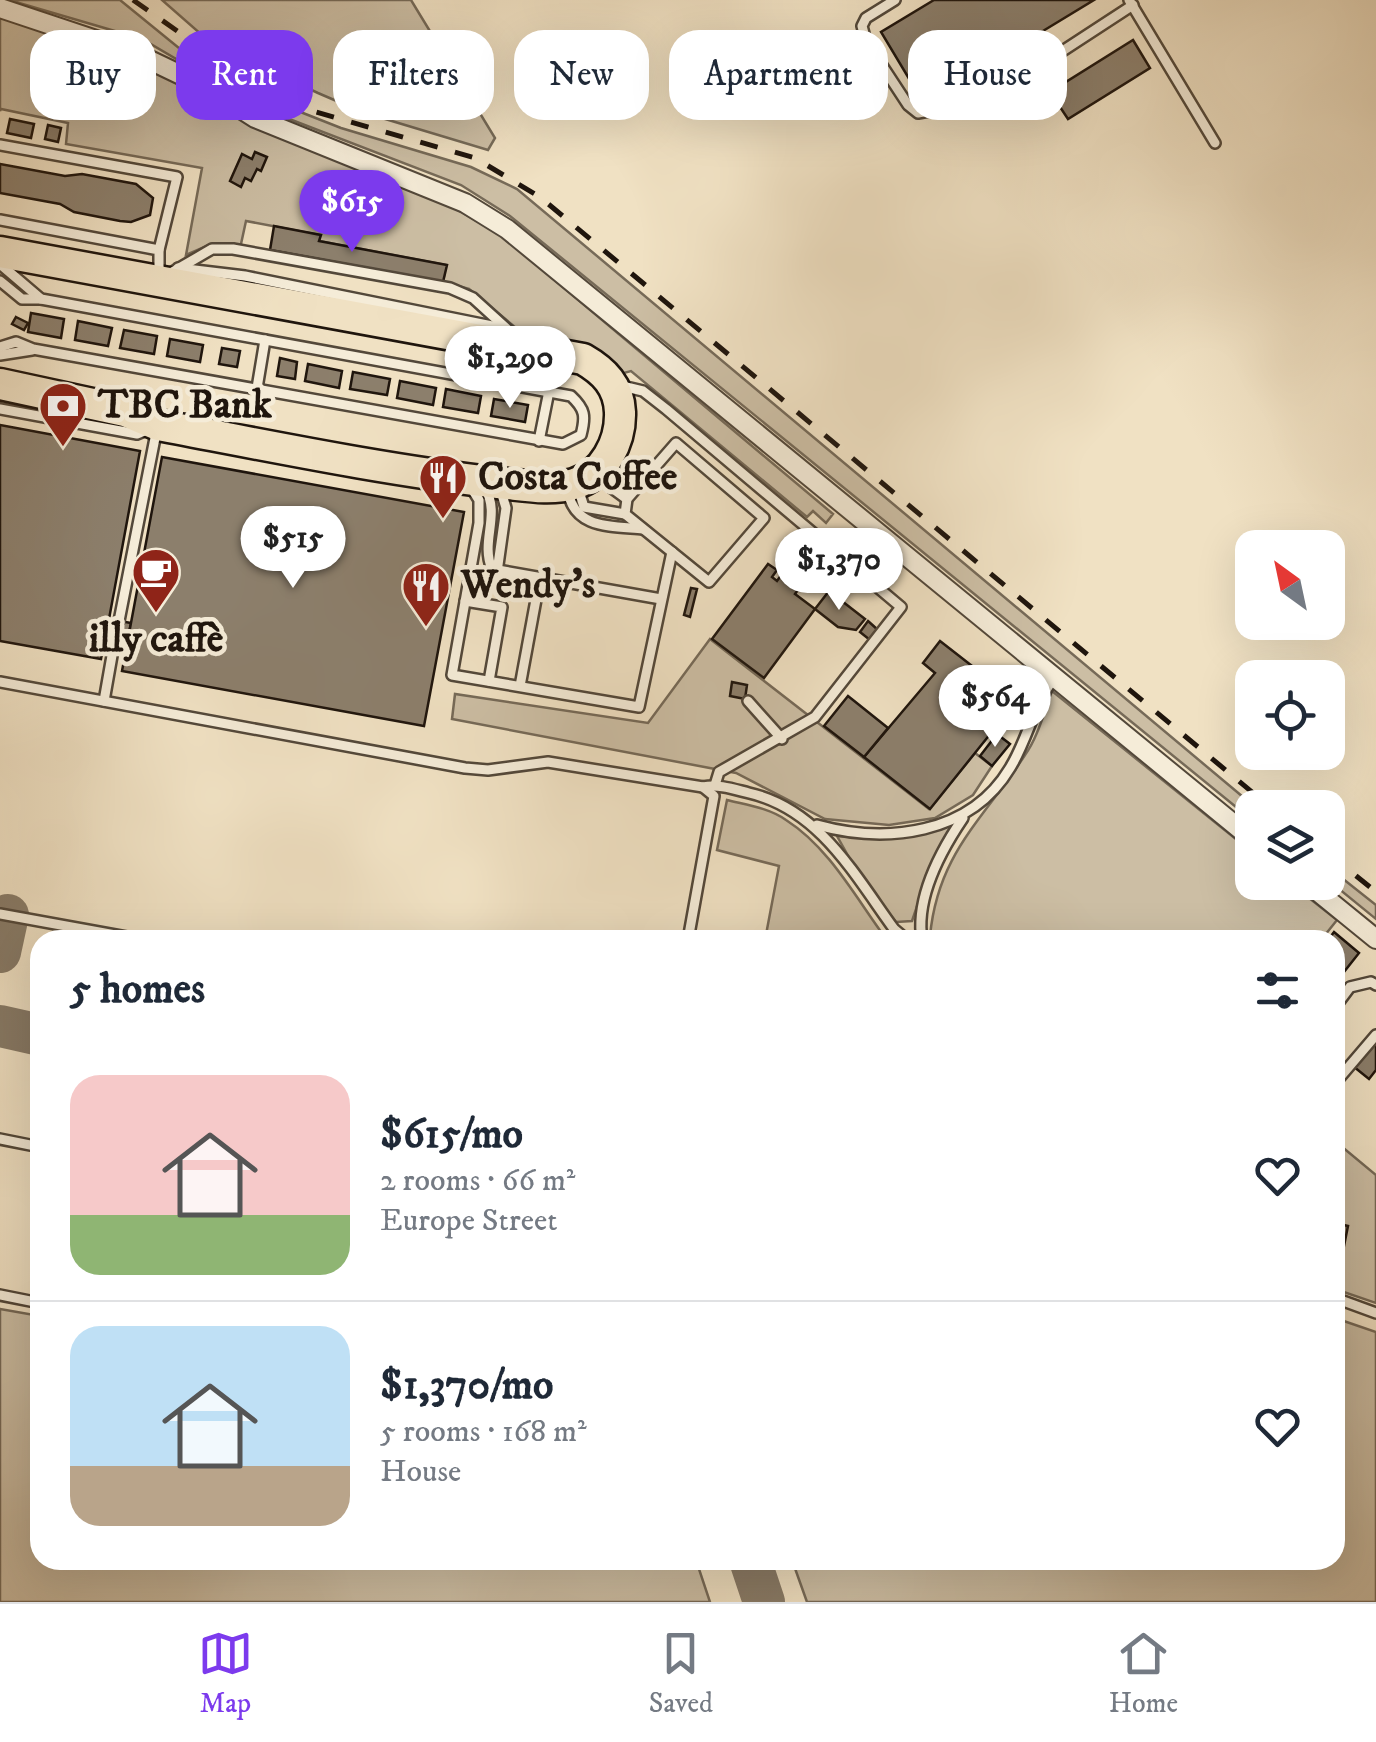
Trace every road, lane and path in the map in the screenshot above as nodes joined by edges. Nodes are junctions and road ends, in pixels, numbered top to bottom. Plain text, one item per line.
1 (895, 0) edge
2 (1131, 3) edge
3 (0, 8) edge
4 (1215, 143) dead end
5 (0, 145) edge
6 (0, 220) edge
7 (159, 250) junction
8 (0, 252) edge
9 (0, 264) edge
10 (168, 274) junction
11 (0, 281) edge
12 (41, 298) junction
13 (505, 328) junction
14 (265, 340) junction
15 (0, 347) edge
16 (34, 349) junction
17 (531, 349) junction
18 (0, 355) edge
19 (0, 384) edge
20 (257, 388) junction
21 (615, 389) junction
22 (549, 391) junction
23 (0, 410) edge
24 (158, 425) junction
25 (539, 441) junction
26 (479, 481) junction
27 (580, 481) junction
28 (626, 499) junction
29 (626, 514) junction
30 (645, 530) junction
31 (672, 552) junction
32 (540, 578) junction
33 (661, 599) junction
34 (465, 600) junction
35 (119, 620) dead end
36 (114, 650) dead end
37 (1054, 678) junction
38 (489, 681) junction
39 (0, 682) edge
40 (520, 686) junction
41 (104, 701) junction
42 (748, 701) dead end
43 (782, 739) junction
44 (715, 785) junction
45 (703, 787) junction
46 (965, 815) junction
47 (814, 825) junction
48 (1235, 825) edge
49 (1328, 900) edge
50 (0, 914) edge
51 (88, 930) edge
52 (690, 930) edge
53 (894, 930) edge
54 (920, 930) edge
55 (1376, 939) edge
56 (1376, 985) edge
57 (1345, 994) edge
58 (1376, 1034) edge
59 (1345, 1072) edge
60 (0, 1139) edge
61 (30, 1145) edge
62 (0, 1295) edge
63 (30, 1300) edge
64 (1345, 1302) edge
65 (1376, 1313) edge

1 - 2 lane
2 - 4 lane
3 - 37 street
5 - 7 lane
6 - 7 lane
7 - 10 lane
8 - 10 main road
9 - 12 lane
10 - 13 lane
10 - 13 lane
10 - 17 main road
11 - 12 lane
12 - 14 lane
13 - 17 lane
14 - 20 lane
14 - 22 lane
15 - 16 lane
16 - 18 lane
16 - 20 lane
17 - 21 main road
19 - 24 main road
20 - 25 lane
21 - 27 main road
21 - 43 lane
22 - 25 lane
22 - 25 lane
23 - 24 lane
24 - 26 main road
24 - 35 lane
26 - 27 main road
26 - 32 lane
26 - 34 lane
27 - 28 lane
27 - 29 lane
27 - 30 lane
28 - 29 lane
28 - 31 lane
29 - 30 lane
30 - 31 lane
31 - 33 lane
32 - 33 lane
32 - 40 lane
33 - 40 lane
34 - 38 lane
34 - 38 lane
36 - 41 lane
37 - 46 lane
37 - 48 street
38 - 40 lane
39 - 41 lane
41 - 45 lane
42 - 43 lane
43 - 44 lane
44 - 45 lane
44 - 47 lane
45 - 52 lane
46 - 47 lane
46 - 54 lane
47 - 53 lane
49 - 55 street
50 - 51 lane
56 - 57 lane
58 - 59 lane
60 - 61 lane
62 - 63 lane
64 - 65 lane

